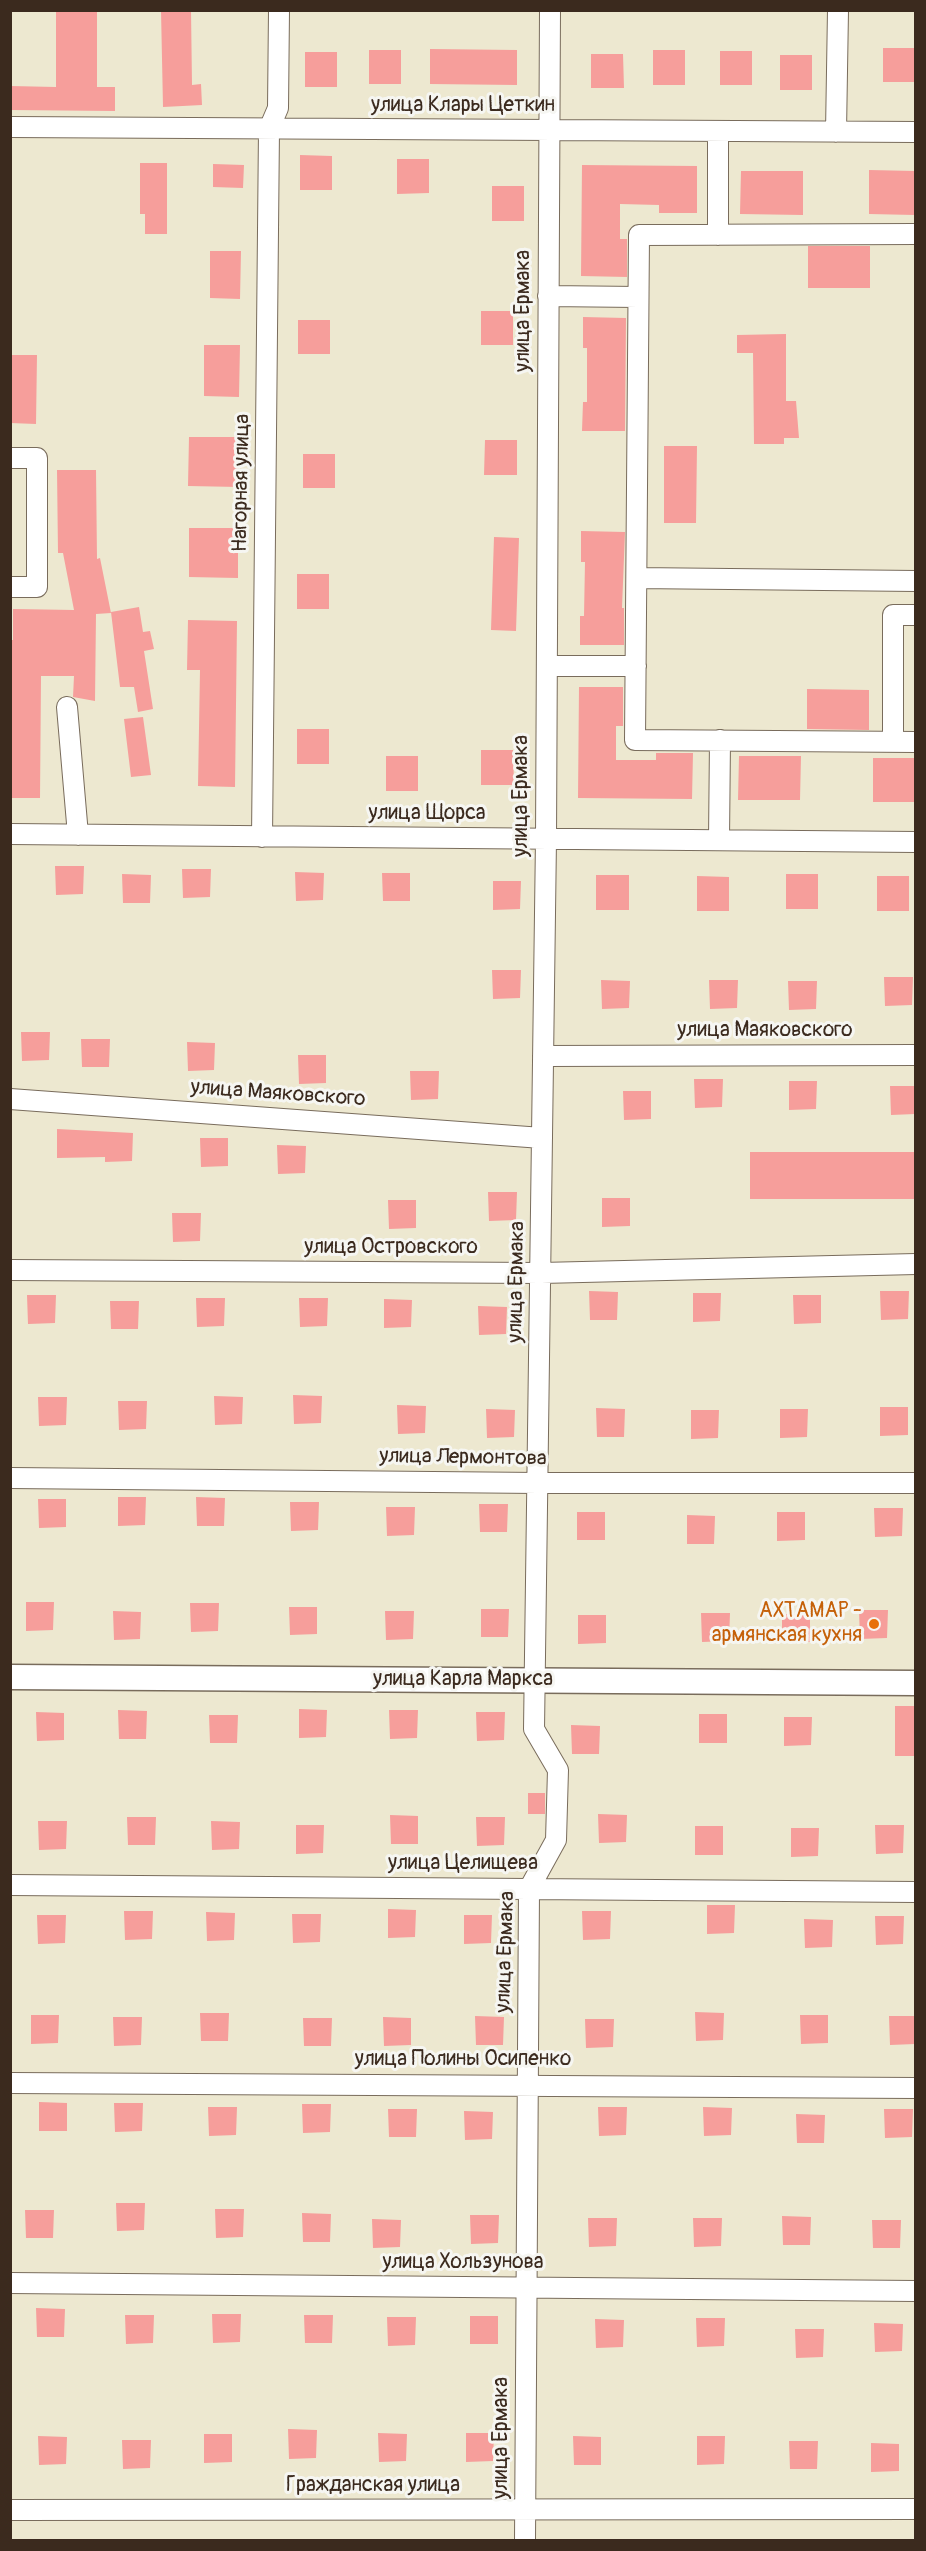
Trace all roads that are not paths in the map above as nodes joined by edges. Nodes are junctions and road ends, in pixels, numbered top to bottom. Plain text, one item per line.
1 (279, 10) edge
2 (550, 10) edge
3 (838, 10) edge
4 (10, 127) edge
5 (269, 129) junction
6 (549, 130) junction
7 (718, 131) junction
8 (836, 132) junction
9 (915, 132) edge
10 (915, 234) edge
11 (718, 235) junction
12 (548, 296) junction
13 (638, 297) junction
14 (10, 458) edge
15 (637, 578) junction
16 (915, 580) edge
17 (10, 587) edge
18 (915, 615) edge
19 (547, 666) junction
20 (636, 666) junction
21 (67, 707) dead end
22 (720, 740) junction
23 (893, 742) junction
24 (915, 742) edge
25 (10, 834) edge
26 (78, 835) junction
27 (262, 837) junction
28 (546, 839) junction
29 (719, 840) junction
30 (915, 842) edge
31 (915, 1054) edge
32 (543, 1056) junction
33 (10, 1099) edge
34 (542, 1138) junction
35 (915, 1264) edge
36 (10, 1270) edge
37 (541, 1273) junction
38 (10, 1478) edge
39 (538, 1483) junction
40 (915, 1483) edge
41 (10, 1677) edge
42 (534, 1681) junction
43 (915, 1683) edge
44 (10, 1885) edge
45 (529, 1889) junction
46 (915, 1892) edge
47 (10, 2083) edge
48 (528, 2084) junction
49 (915, 2088) edge
50 (10, 2283) edge
51 (526, 2287) junction
52 (915, 2291) edge
53 (915, 2509) edge
54 (10, 2510) edge
55 (525, 2510) junction
56 (525, 2541) edge

1 - 5 street, Нагорная улица
2 - 6 street, улица Ермака
3 - 8 street
4 - 5 street, улица Клары Цеткин
5 - 6 street, улица Клары Цеткин
5 - 27 street, Нагорная улица
6 - 7 street, улица Клары Цеткин
6 - 12 street, улица Ермака
7 - 8 street, улица Клары Цеткин
7 - 11 street
8 - 9 street, улица Клары Цеткин
10 - 11 street
11 - 13 street
12 - 13 street
12 - 19 street, улица Ермака
13 - 15 street
14 - 17 street
15 - 16 street
15 - 20 street
18 - 23 street
19 - 20 street
19 - 28 street, улица Ермака
20 - 22 street
21 - 26 street
22 - 23 street
22 - 29 street
23 - 24 street
25 - 26 street, улица Щорса
26 - 27 street, улица Щорса
27 - 28 street, улица Щорса
28 - 29 street, улица Щорса
28 - 32 street, улица Ермака
29 - 30 street, улица Щорса
31 - 32 street, улица Маяковского
32 - 34 street, улица Ермака
33 - 34 street, улица Маяковского
34 - 37 street, улица Ермака
35 - 37 street, улица Островского
36 - 37 street, улица Островского
37 - 39 street, улица Ермака
38 - 39 street, улица Лермонтова
39 - 40 street, улица Лермонтова
39 - 42 street, улица Ермака
41 - 42 main road, улица Карла Маркса
42 - 43 main road, улица Карла Маркса
42 - 45 street, улица Ермака
44 - 45 street, улица Целищева
45 - 46 street, улица Целищева
45 - 48 street, улица Ермака
47 - 48 street, улица Полины Осипенко
48 - 49 street, улица Полины Осипенко
48 - 51 street, улица Ермака
50 - 51 street, улица Хользунова
51 - 52 street, улица Хользунова
51 - 55 street, улица Ермака
53 - 55 street, Гражданская улица
54 - 55 street, Гражданская улица
55 - 56 street, улица Ермака

